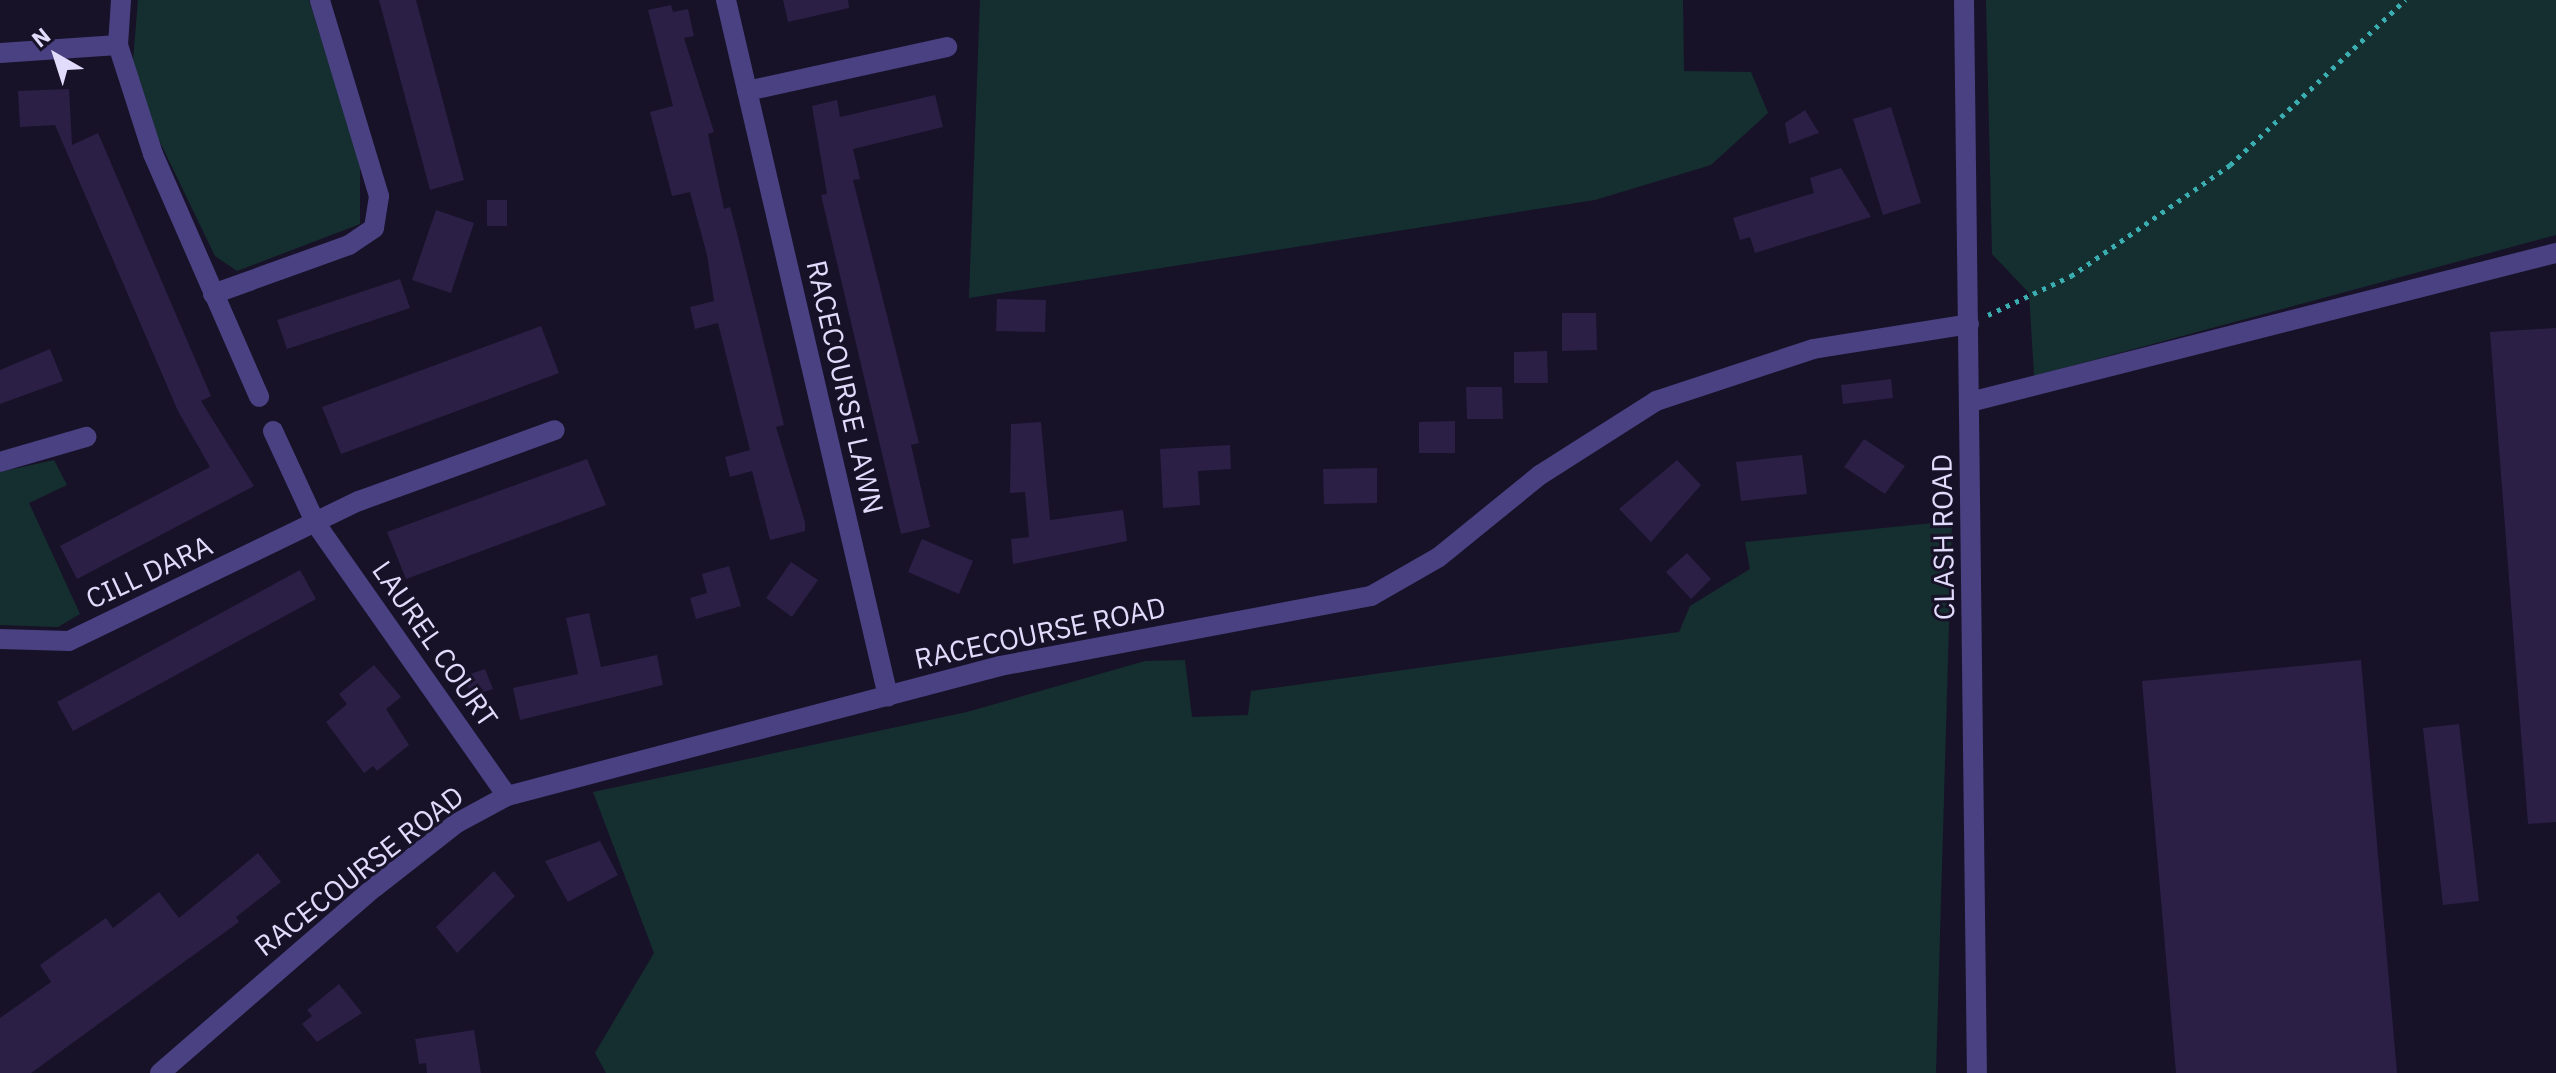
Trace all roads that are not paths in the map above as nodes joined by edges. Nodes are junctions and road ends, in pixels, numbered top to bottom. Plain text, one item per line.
1 (121, 0) edge
2 (320, 0) edge
3 (726, 0) edge
4 (1964, 0) edge
5 (118, 45) junction
6 (947, 47) dead end
7 (0, 53) edge
8 (747, 91) junction
9 (2556, 253) edge
10 (213, 294) junction
11 (1969, 324) junction
12 (259, 397) dead end
13 (1970, 402) junction
14 (555, 430) dead end
15 (273, 431) dead end
16 (86, 437) dead end
17 (0, 462) edge
18 (316, 524) junction
19 (0, 639) edge
20 (888, 696) junction
21 (507, 796) junction
22 (160, 1073) edge
23 (1977, 1073) edge

1 - 5 street
2 - 10 street
3 - 8 street, RACECOURSE LAWN
4 - 11 street, CLASH ROAD
5 - 7 street
5 - 10 street
6 - 8 street
8 - 20 street, RACECOURSE LAWN
9 - 13 street
10 - 12 street
11 - 13 street, CLASH ROAD
11 - 20 street, RACECOURSE ROAD
13 - 23 street, CLASH ROAD
14 - 18 street
15 - 18 street, LAUREL COURT
16 - 17 street
18 - 19 street, CILL DARA
18 - 21 street, LAUREL COURT
20 - 21 street, RACECOURSE ROAD
21 - 22 street, RACECOURSE ROAD

